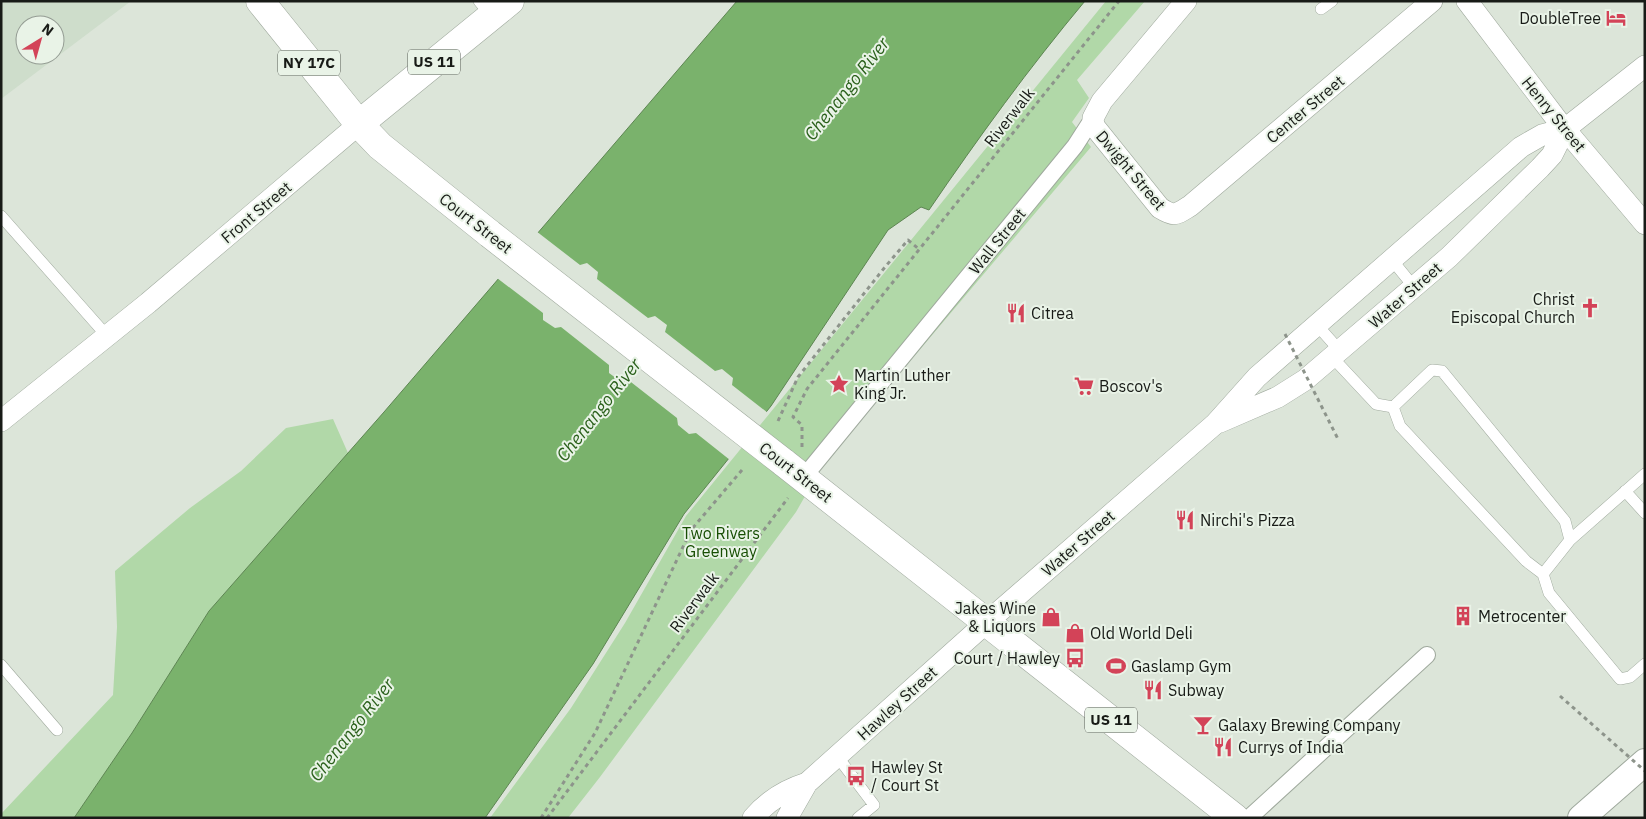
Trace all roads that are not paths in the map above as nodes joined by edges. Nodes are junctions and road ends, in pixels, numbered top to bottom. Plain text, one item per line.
1 (260, 1) edge
2 (1186, 1) edge
3 (1332, 1) edge
4 (1432, 1) edge
5 (1467, 1) edge
6 (493, 6) edge
7 (1321, 9) dead end
8 (1645, 66) edge
9 (1092, 118) junction
10 (359, 124) junction
11 (1565, 129) junction
12 (1176, 214) joint
13 (1, 216) edge
14 (1645, 224) edge
15 (1392, 260) junction
16 (1414, 286) junction
17 (1317, 325) junction
18 (107, 336) junction
19 (1336, 354) junction
20 (1393, 407) junction
21 (1, 422) edge
22 (1216, 424) junction
23 (793, 470) junction
24 (1645, 474) edge
25 (1625, 491) junction
26 (1645, 514) edge
27 (1570, 540) junction
28 (1543, 574) junction
29 (987, 622) junction
30 (1428, 655) dead end
31 (1645, 664) edge
32 (1, 665) edge
33 (57, 730) dead end
34 (838, 756) junction
35 (1645, 762) edge
36 (807, 783) junction
37 (753, 818) edge
38 (787, 818) edge
39 (858, 818) edge
40 (1235, 818) edge
41 (1249, 818) edge
42 (1581, 818) edge

1 - 10 main road, NY 17C
2 - 9 street, Wall Street
3 - 7 lane
4 - 12 street, Center Street
5 - 11 street, Henry Street
6 - 10 main road, Front Street / US 11
8 - 11 street, Water Street
9 - 12 street, Dwight Street
9 - 23 street, Wall Street
10 - 18 street, Front Street
10 - 23 main road, Court Street / US 11, bridge
11 - 14 street, Henry Street
11 - 15 street, Water Street
11 - 16 street, Water Street
13 - 18 lane
15 - 16 lane
15 - 17 street, Water Street
16 - 19 street, Water Street
17 - 19 lane
17 - 22 street, Water Street
18 - 21 street, Front Street
19 - 20 lane
19 - 22 street, Water Street
20 - 27 lane
20 - 28 lane
22 - 29 street, Water Street
23 - 29 main road, Court Street / US 11
24 - 25 lane
25 - 26 lane
25 - 27 lane
27 - 28 lane
28 - 31 lane
29 - 34 street, Hawley Street
29 - 40 main road, Court Street / US 11
30 - 41 street
32 - 33 lane
34 - 36 street, Hawley Street
34 - 39 lane
35 - 42 street
36 - 37 street, Hawley Street
36 - 38 street, Hawley Street

